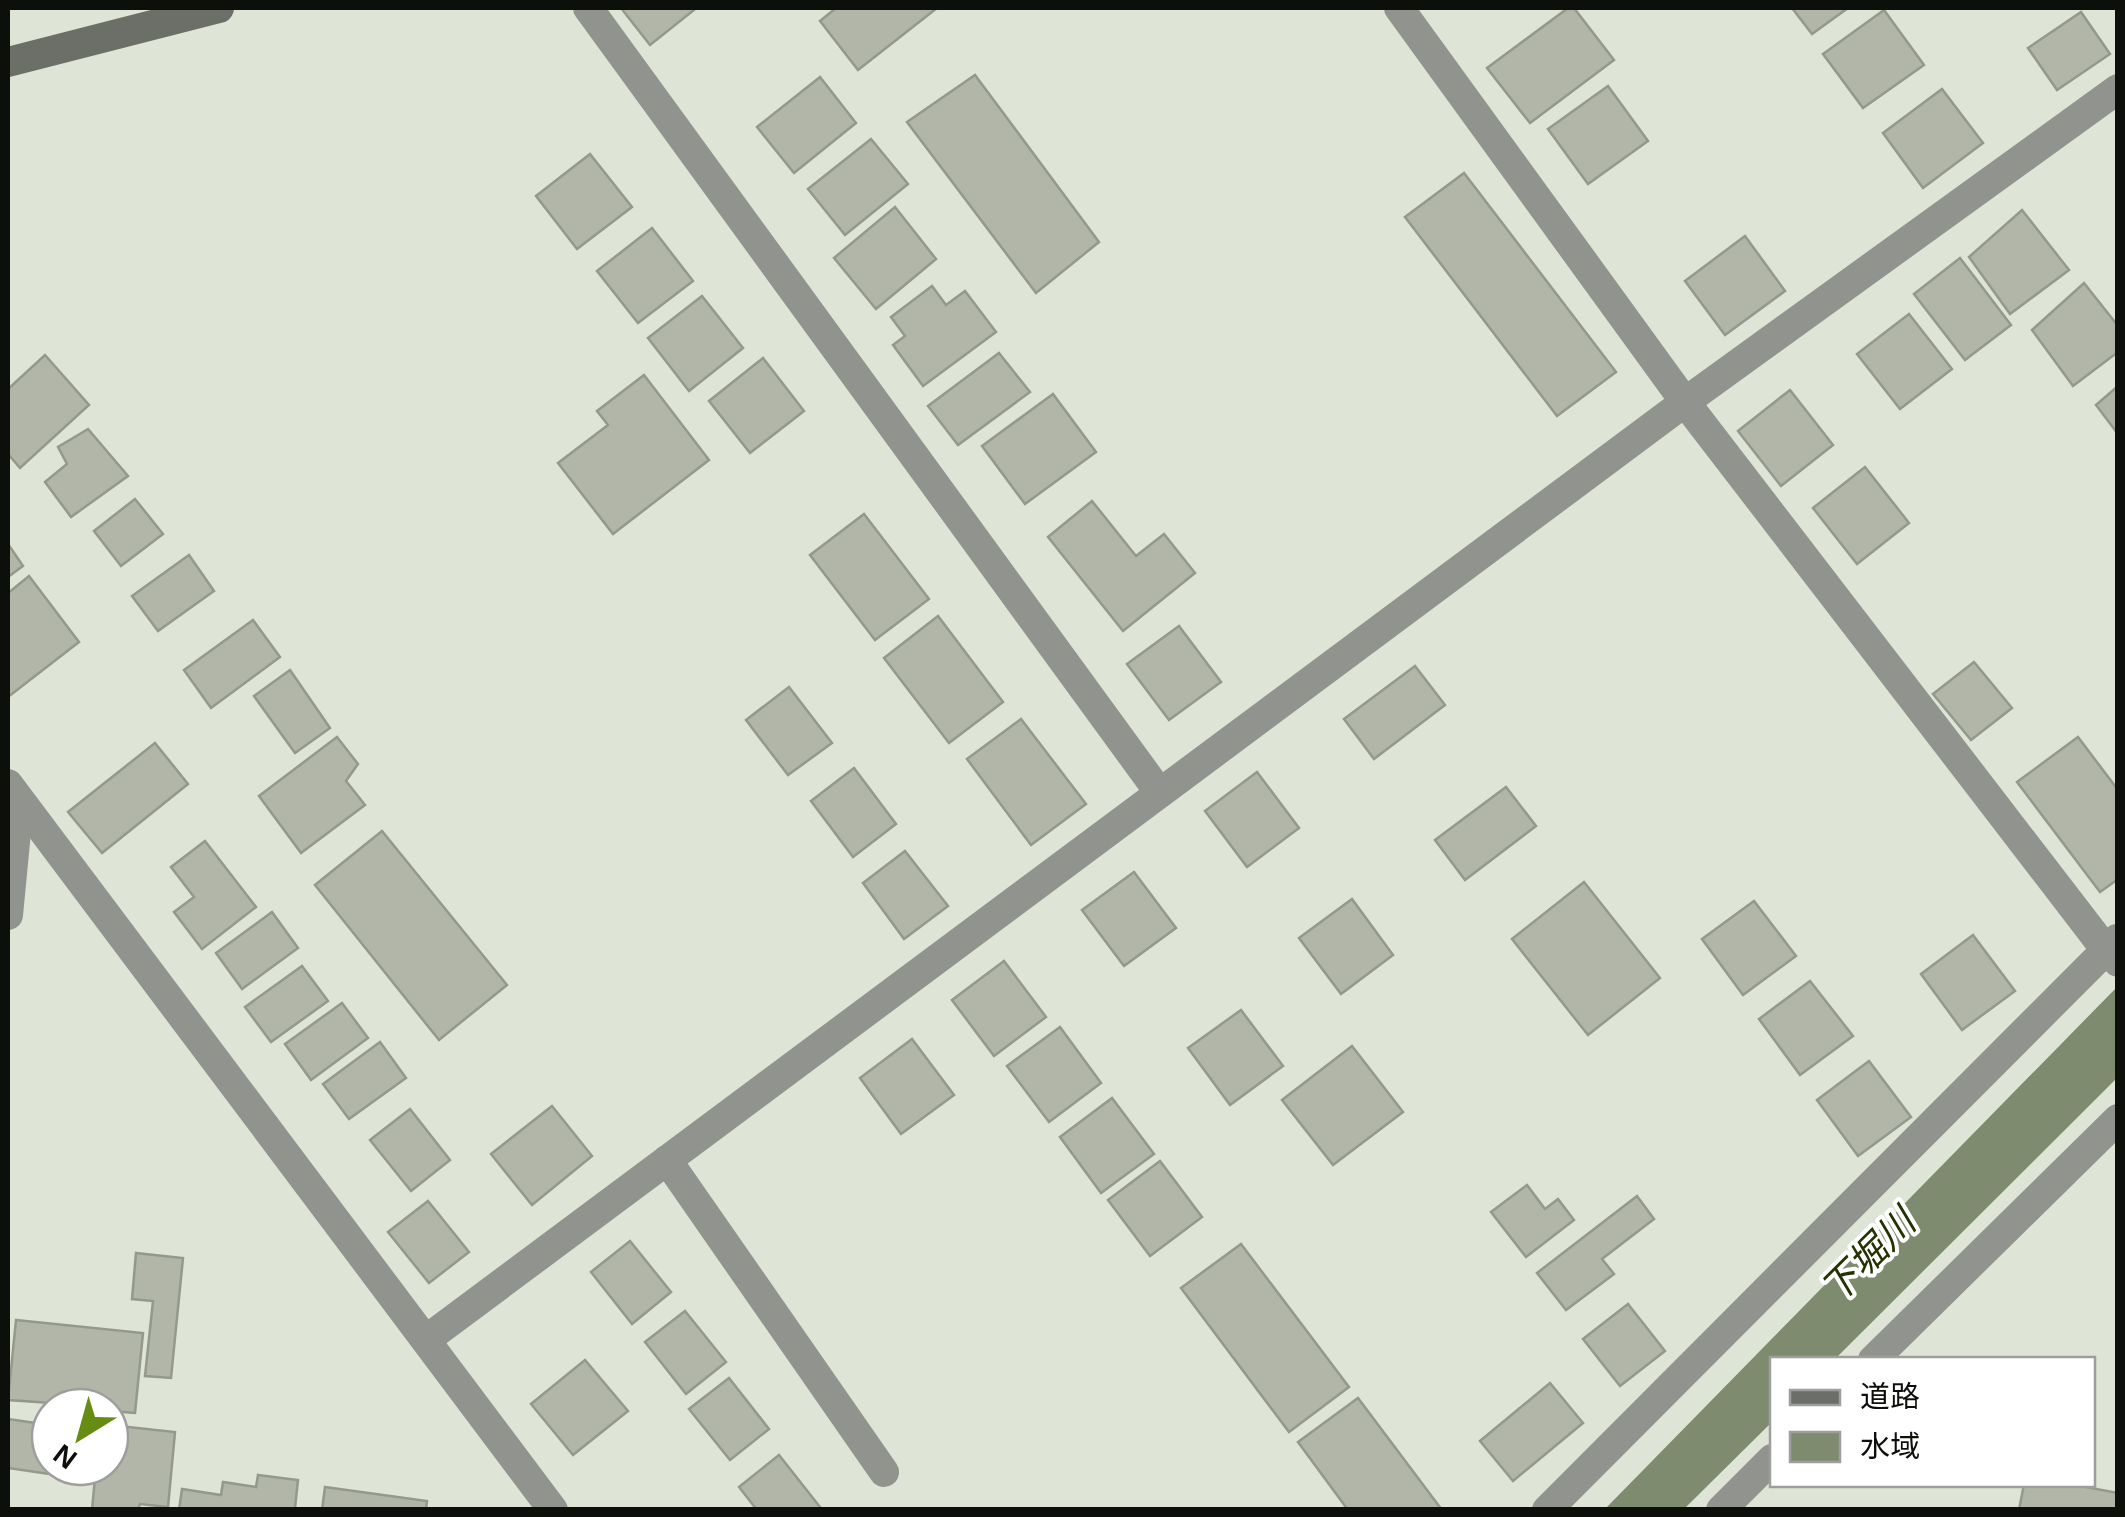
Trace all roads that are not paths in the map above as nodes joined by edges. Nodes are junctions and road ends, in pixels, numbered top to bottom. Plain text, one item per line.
1 (219, 8) edge
2 (588, 8) edge
3 (1400, 8) edge
4 (8, 62) edge
5 (2118, 89) edge
6 (1685, 402) junction
7 (13, 792) edge
8 (1159, 792) junction
9 (8, 916) edge
10 (2114, 950) edge
11 (2118, 1119) edge
12 (667, 1160) junction
13 (426, 1339) junction
14 (1876, 1357) edge
15 (1770, 1460) edge
16 (884, 1472) dead end
17 (553, 1510) edge
18 (1547, 1510) edge
19 (1721, 1510) edge

1 - 4 main road
2 - 8 street
3 - 6 street
5 - 6 street
6 - 8 street
6 - 10 street
7 - 9 street
7 - 13 street
8 - 12 street
10 - 18 street
11 - 14 street
12 - 13 street
12 - 16 street
13 - 17 street
15 - 19 street

